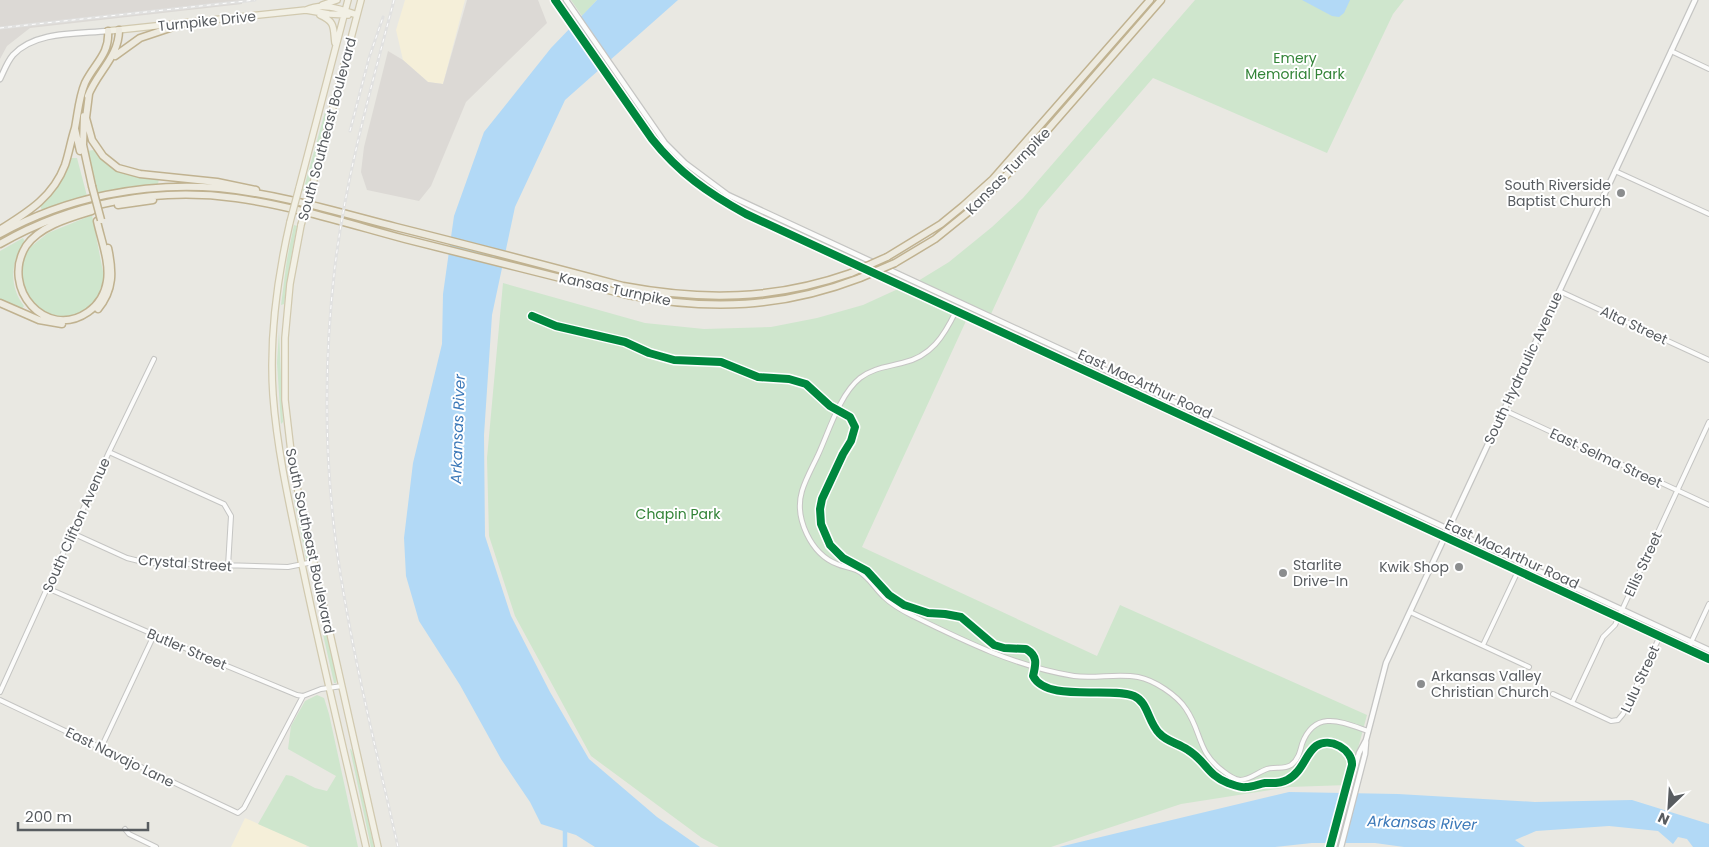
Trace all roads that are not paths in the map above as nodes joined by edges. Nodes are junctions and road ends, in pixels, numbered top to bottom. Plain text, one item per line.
1 (337, 0) edge
2 (348, 0) edge
3 (361, 0) edge
4 (556, 0) edge
5 (1150, 0) edge
6 (1161, 0) edge
7 (1695, 0) edge
8 (568, 2) edge
9 (322, 6) junction
10 (306, 10) junction
11 (316, 13) junction
12 (345, 13) junction
13 (357, 16) junction
14 (185, 23) junction
15 (119, 30) junction
16 (108, 32) junction
17 (336, 49) junction
18 (1671, 51) junction
19 (112, 58) junction
20 (1709, 69) edge
21 (0, 79) edge
22 (89, 94) junction
23 (74, 128) junction
24 (1615, 170) junction
25 (90, 187) junction
26 (207, 196) junction
27 (284, 199) junction
28 (1709, 214) edge
29 (99, 221) junction
30 (0, 230) edge
31 (0, 234) edge
32 (0, 244) edge
33 (1559, 291) junction
34 (0, 303) edge
35 (956, 311) junction
36 (154, 359) dead end
37 (1709, 360) edge
38 (1090, 363) junction
39 (1086, 371) junction
40 (1504, 410) junction
41 (1709, 422) edge
42 (109, 452) junction
43 (1677, 491) junction
44 (1709, 505) edge
45 (1448, 529) junction
46 (72, 533) junction
47 (1444, 537) junction
48 (313, 562) junction
49 (302, 565) junction
50 (228, 566) junction
51 (1518, 571) junction
52 (47, 588) junction
53 (1709, 604) edge
54 (1622, 610) junction
55 (1410, 612) junction
56 (1618, 617) junction
57 (154, 635) junction
58 (1660, 636) junction
59 (1692, 642) junction
60 (1483, 645) junction
61 (1688, 649) junction
62 (1709, 650) edge
63 (1709, 659) edge
64 (1529, 667) dead end
65 (342, 686) junction
66 (329, 688) junction
67 (0, 692) edge
68 (1553, 694) dead end
69 (303, 696) junction
70 (0, 700) edge
71 (1572, 703) junction
72 (1368, 731) junction
73 (1366, 740) junction
74 (101, 748) junction
75 (125, 829) dead end
76 (156, 847) edge
77 (366, 847) edge
78 (378, 847) edge
79 (1334, 847) edge
80 (1341, 847) edge

1 - 9 main road
2 - 12 main road, South Southeast Boulevard
3 - 13 main road, South Southeast Boulevard
4 - 35 street, East MacArthur Road
5 - 27 highway, Kansas Turnpike, bridge
6 - 26 highway, Kansas Turnpike, bridge
7 - 18 street, South Hydraulic Avenue
8 - 38 street, East MacArthur Road
9 - 10 main road, Turnpike Drive
9 - 12 main road, Turnpike Drive
10 - 11 main road, Turnpike Drive
10 - 14 main road, Turnpike Drive
11 - 12 main road, Turnpike Drive
11 - 17 main road
12 - 13 main road, Turnpike Drive
12 - 17 main road, South Southeast Boulevard
13 - 48 main road, South Southeast Boulevard, bridge
14 - 15 main road, Turnpike Drive
14 - 19 highway
15 - 16 main road, Turnpike Drive
15 - 19 highway
16 - 21 street
16 - 23 highway
17 - 49 main road, South Southeast Boulevard, bridge
18 - 20 street
18 - 24 street, South Hydraulic Avenue
19 - 22 highway
22 - 25 highway
22 - 27 highway
23 - 25 highway
23 - 30 highway
24 - 28 street
24 - 33 street, South Hydraulic Avenue
25 - 29 highway, bridge
26 - 29 highway
26 - 32 highway, Kansas Turnpike
27 - 31 highway, Kansas Turnpike
29 - 34 highway
33 - 37 street, Alta Street
33 - 40 street, South Hydraulic Avenue
35 - 39 street, East MacArthur Road
35 - 72 street
36 - 42 street, South Clifton Avenue
38 - 39 street
38 - 45 street, East MacArthur Road
39 - 47 street, East MacArthur Road
40 - 43 street, East Selma Street
40 - 45 street, South Hydraulic Avenue
41 - 43 street, Ellis Street
42 - 46 street, South Clifton Avenue
42 - 50 street
43 - 44 street, East Selma Street
43 - 54 street, Ellis Street
45 - 47 street, South Hydraulic Avenue
45 - 54 street, East MacArthur Road
46 - 50 street, Crystal Street
46 - 52 street, South Clifton Avenue
47 - 51 street, East MacArthur Road
47 - 55 street, South Hydraulic Avenue
48 - 49 street, Crystal Street
48 - 65 main road, South Southeast Boulevard
49 - 50 street, Crystal Street
49 - 66 main road, South Southeast Boulevard
51 - 56 street, East MacArthur Road
51 - 60 street
52 - 57 street, Butler Street
52 - 67 street, South Clifton Avenue
53 - 59 street
54 - 56 street, Ellis Street
54 - 59 street, East MacArthur Road
55 - 60 street
55 - 72 street, South Hydraulic Avenue
56 - 58 street, East MacArthur Road
56 - 71 street, Ellis Street
57 - 69 street, Butler Street
57 - 74 street
58 - 61 street, East MacArthur Road
58 - 71 street, Lulu Street
59 - 61 street
59 - 62 street, East MacArthur Road
60 - 64 street
61 - 63 street, East MacArthur Road
65 - 66 street
65 - 78 main road, South Southeast Boulevard
66 - 69 street
66 - 77 main road, South Southeast Boulevard
68 - 71 street
69 - 74 street, East Navajo Lane
70 - 74 street, East Navajo Lane
72 - 73 street, South Hydraulic Avenue
73 - 79 street, South Hydraulic Avenue
73 - 80 street, South Hydraulic Avenue
75 - 76 street

